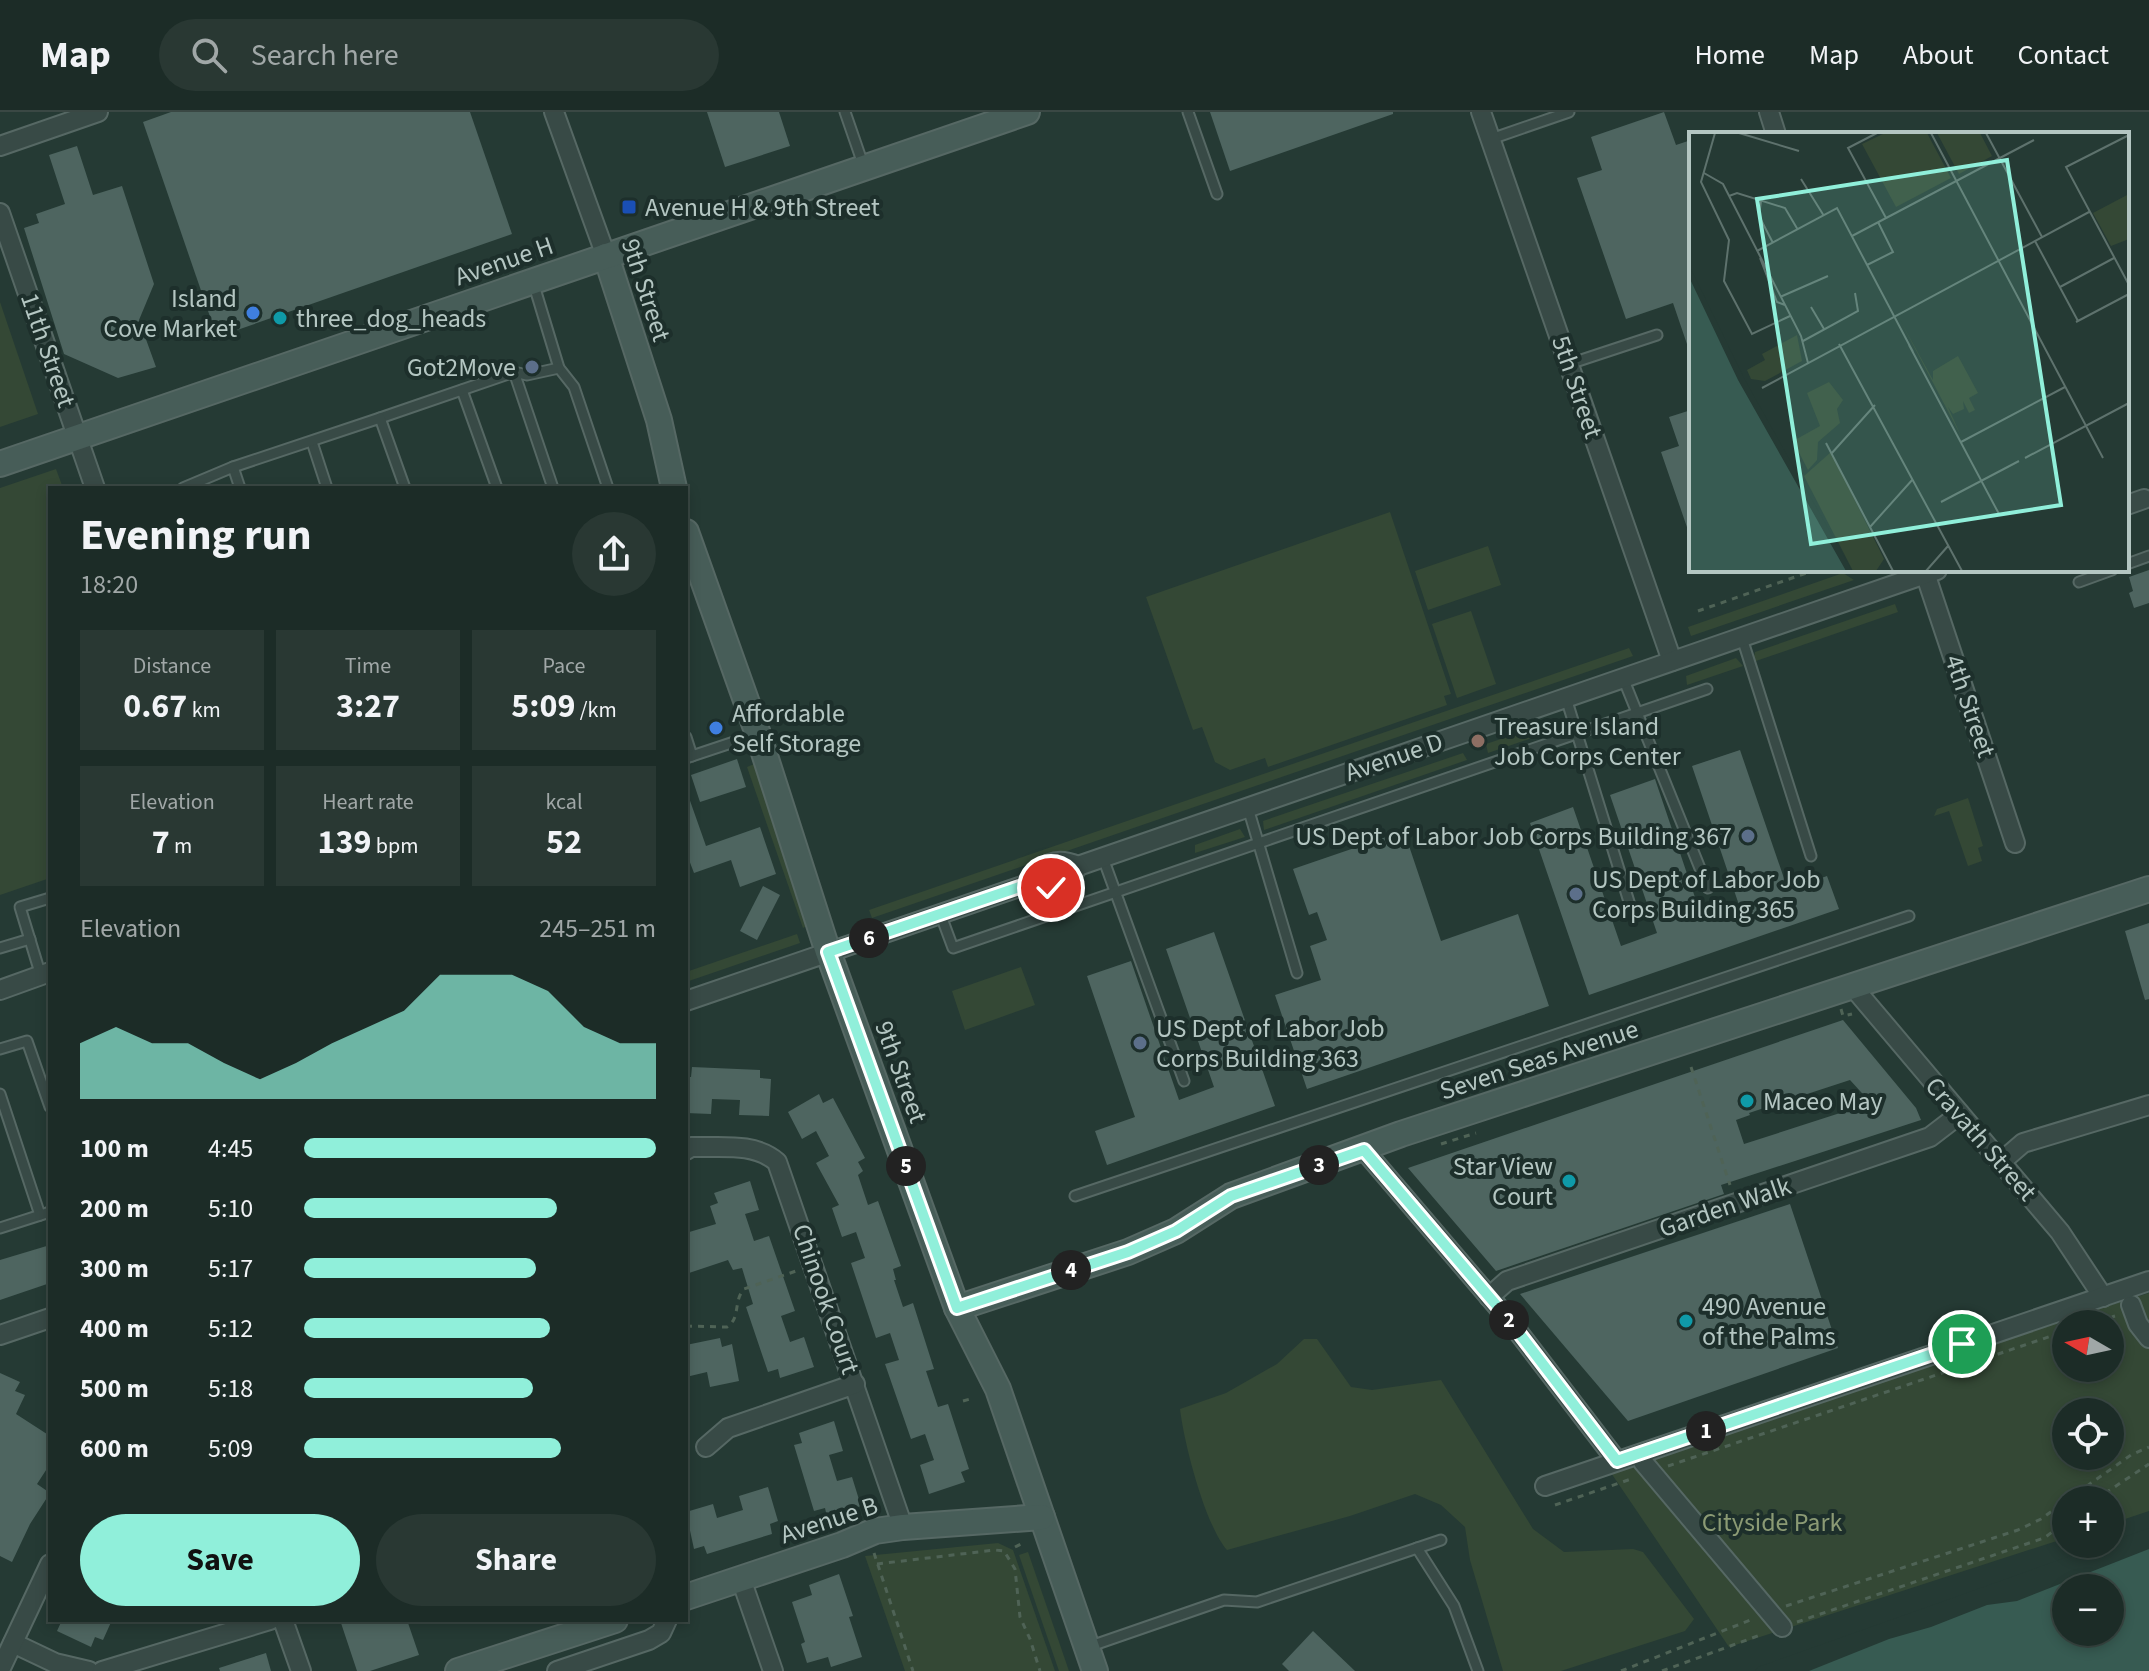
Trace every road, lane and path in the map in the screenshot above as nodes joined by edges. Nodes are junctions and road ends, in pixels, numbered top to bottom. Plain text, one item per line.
1 (98, 112) edge
2 (554, 112) edge
3 (845, 112) edge
4 (1027, 112) edge
5 (1188, 112) edge
6 (1481, 112) edge
7 (1569, 112) edge
8 (1769, 112) edge
9 (1775, 132) edge
10 (1491, 139) junction
11 (0, 146) edge
12 (864, 167) junction
13 (1217, 194) dead end
14 (0, 213) edge
15 (606, 256) junction
16 (533, 281) junction
17 (1657, 335) dead end
18 (1569, 364) junction
19 (559, 368) junction
20 (514, 372) junction
21 (462, 390) junction
22 (380, 418) junction
23 (78, 438) junction
24 (312, 442) junction
25 (0, 464) edge
26 (233, 467) junction
27 (94, 486) edge
28 (188, 486) edge
29 (239, 486) edge
30 (326, 486) edge
31 (404, 486) edge
32 (496, 486) edge
33 (552, 486) edge
34 (607, 486) edge
35 (674, 486) edge
36 (688, 538) edge
37 (2149, 556) edge
38 (2129, 563) edge
39 (1809, 572) edge
40 (1926, 572) edge
41 (1929, 572) edge
42 (2106, 572) edge
43 (2079, 582) dead end
44 (1698, 611) dead end
45 (1742, 638) junction
46 (1672, 661) junction
47 (1623, 678) junction
48 (1707, 689) dead end
49 (1566, 698) junction
50 (1637, 713) junction
51 (1579, 733) junction
52 (758, 734) junction
53 (689, 757) edge
54 (1248, 808) junction
55 (1258, 843) junction
56 (2015, 843) dead end
57 (1811, 856) dead end
58 (1103, 858) junction
59 (1708, 888) dead end
60 (2149, 889) edge
61 (1116, 892) junction
62 (48, 899) edge
63 (1630, 905) dead end
64 (940, 913) junction
65 (1909, 916) dead end
66 (30, 939) junction
67 (0, 948) edge
68 (828, 952) junction
69 (1297, 973) dead end
70 (46, 974) edge
71 (0, 990) edge
72 (1847, 997) junction
73 (688, 1000) edge
74 (1856, 1013) dead end
75 (0, 1049) edge
76 (1691, 1067) dead end
77 (1184, 1081) dead end
78 (0, 1094) edge
79 (48, 1101) edge
80 (2149, 1105) edge
81 (1960, 1114) junction
82 (688, 1149) edge
83 (1364, 1150) junction
84 (2001, 1162) junction
85 (1731, 1188) dead end
86 (1075, 1196) dead end
87 (45, 1214) edge
88 (0, 1228) edge
89 (814, 1265) junction
90 (2149, 1281) edge
91 (1489, 1297) junction
92 (2103, 1297) junction
93 (2131, 1305) dead end
94 (957, 1308) junction
95 (48, 1319) edge
96 (688, 1326) edge
97 (0, 1335) edge
98 (2052, 1336) edge
99 (2149, 1338) edge
100 (855, 1384) junction
101 (974, 1398) dead end
102 (963, 1401) dead end
103 (706, 1447) dead end
104 (2149, 1447) edge
105 (1617, 1461) junction
106 (2149, 1464) edge
107 (1647, 1467) junction
108 (1545, 1486) dead end
109 (2087, 1486) edge
110 (2116, 1486) edge
111 (1555, 1505) dead end
112 (2052, 1511) edge
113 (1042, 1517) junction
114 (903, 1527) junction
115 (2052, 1532) edge
116 (1441, 1540) dead end
117 (1021, 1544) dead end
118 (1015, 1547) dead end
119 (1417, 1548) junction
120 (874, 1553) dead end
121 (877, 1564) junction
122 (48, 1568) edge
123 (741, 1579) junction
124 (688, 1596) edge
125 (1770, 1612) junction
126 (263, 1622) edge
127 (284, 1622) edge
128 (608, 1622) edge
129 (666, 1622) edge
130 (1782, 1627) junction
131 (13, 1643) junction
132 (1088, 1647) junction
133 (0, 1670) edge
134 (89, 1671) edge
135 (102, 1671) edge
136 (301, 1671) edge
137 (458, 1671) edge
138 (557, 1671) edge
139 (773, 1671) edge
140 (913, 1671) edge
141 (1040, 1671) edge
142 (1095, 1671) edge
143 (1478, 1671) edge
144 (1621, 1671) edge
145 (1662, 1671) edge

1 - 11 street
2 - 15 street, 9th Street
3 - 12 lane
4 - 12 street, Avenue H
5 - 13 lane
6 - 10 street, 5th Street
7 - 10 lane
8 - 9 street
10 - 18 street, 5th Street
12 - 15 street, Avenue H
14 - 23 street, 11th Street
15 - 16 street, Avenue H
15 - 35 street, 9th Street
16 - 19 lane
16 - 23 street, Avenue H
17 - 18 lane
18 - 46 street, 5th Street
19 - 20 lane
19 - 34 lane
20 - 21 lane
20 - 33 lane
21 - 22 lane
21 - 32 lane
22 - 24 lane
22 - 31 lane
23 - 25 street, Avenue H
23 - 27 street, 11th Street
24 - 26 lane
24 - 30 lane
26 - 28 lane
26 - 29 lane
36 - 52 street, 9th Street
37 - 38 lane
39 - 44 path
40 - 45 street, Avenue D
41 - 56 street, 4th Street
42 - 43 lane
45 - 46 street, Avenue D
45 - 57 lane
46 - 47 street, Avenue D
47 - 49 street, Avenue D
47 - 50 lane
48 - 50 lane
49 - 51 lane
49 - 54 street, Avenue D
50 - 51 lane
50 - 59 lane
51 - 55 lane
51 - 63 lane
52 - 53 lane
52 - 68 street, 9th Street
54 - 55 lane
54 - 58 street, Avenue D
55 - 61 lane
55 - 69 lane
58 - 61 lane
58 - 64 street, Avenue D
60 - 72 street, Seven Seas Avenue
61 - 64 lane
61 - 77 lane
62 - 66 lane
64 - 68 street, Avenue D
65 - 86 lane
66 - 67 lane
66 - 70 lane
68 - 73 street, Avenue D
68 - 94 street, 9th Street
70 - 71 street
72 - 74 path
72 - 81 street, Cravath Street
72 - 83 street, Seven Seas Avenue
75 - 79 lane
76 - 85 path
78 - 87 lane
80 - 84 street
81 - 84 street, Cravath Street
81 - 91 street, Garden Walk
82 - 89 street, Chinook Court
83 - 91 street
83 - 94 street, Seven Seas Avenue
84 - 92 street, Cravath Street
87 - 88 lane
89 - 96 path
89 - 100 street, Chinook Court
90 - 92 street
91 - 105 street
92 - 105 street
93 - 99 street
94 - 113 street, 9th Street
95 - 97 street
98 - 107 path
100 - 103 street
100 - 114 street, Chinook Court
101 - 102 path
104 - 109 path
105 - 108 street
106 - 110 path
107 - 111 path
107 - 125 street
112 - 125 path
113 - 114 street, Avenue B
113 - 132 street, 9th Street
114 - 123 street, Avenue B
115 - 130 path
116 - 119 lane
117 - 118 path
119 - 132 lane
119 - 143 lane
120 - 121 path
121 - 140 path
121 - 141 path
122 - 131 street
123 - 124 street, Avenue B
123 - 139 street
125 - 130 street
125 - 144 path
126 - 135 street
127 - 136 street
128 - 137 street
129 - 138 street
130 - 145 path
131 - 133 street
131 - 134 street
132 - 142 street, 9th Street

